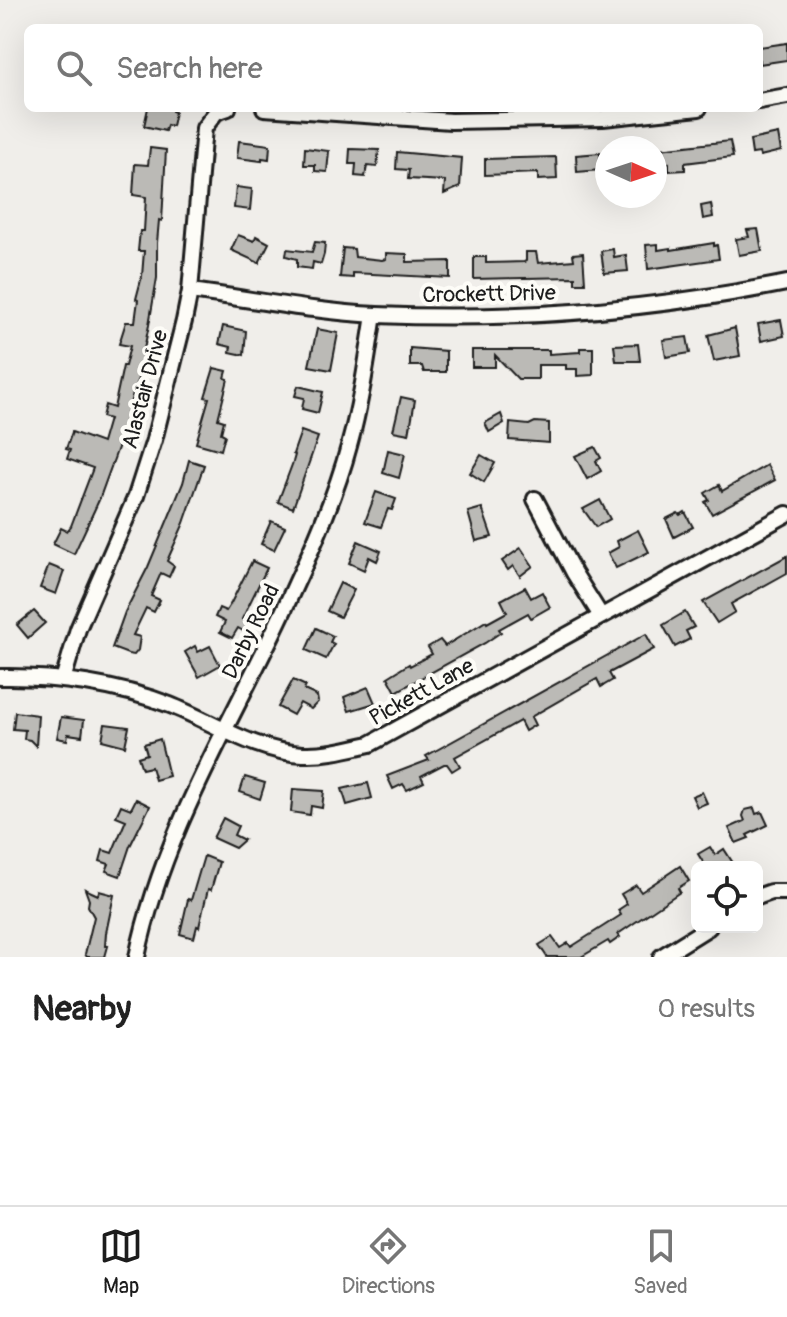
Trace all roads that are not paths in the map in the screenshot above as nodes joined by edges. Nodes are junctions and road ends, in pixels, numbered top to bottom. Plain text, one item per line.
1 (787, 96) edge
2 (763, 100) edge
3 (216, 112) edge
4 (322, 112) edge
5 (661, 112) edge
6 (787, 283) edge
7 (190, 291) junction
8 (374, 315) junction
9 (535, 499) dead end
10 (787, 514) edge
11 (601, 616) junction
12 (0, 677) edge
13 (63, 680) junction
14 (226, 730) junction
15 (787, 892) edge
16 (763, 895) edge
17 (699, 933) edge
18 (137, 957) edge
19 (661, 957) edge

1 - 2 street
3 - 7 street, Alastair Drive
4 - 5 street
6 - 8 street, Crockett Drive
7 - 8 street, Crockett Drive
7 - 13 street, Alastair Drive
8 - 14 street, Darby Road
9 - 11 street
10 - 11 street, Pickett Lane
11 - 14 street, Pickett Lane
12 - 13 street, Pickett Lane
13 - 14 street, Pickett Lane
14 - 18 street, Darby Road
15 - 16 street
17 - 19 street

